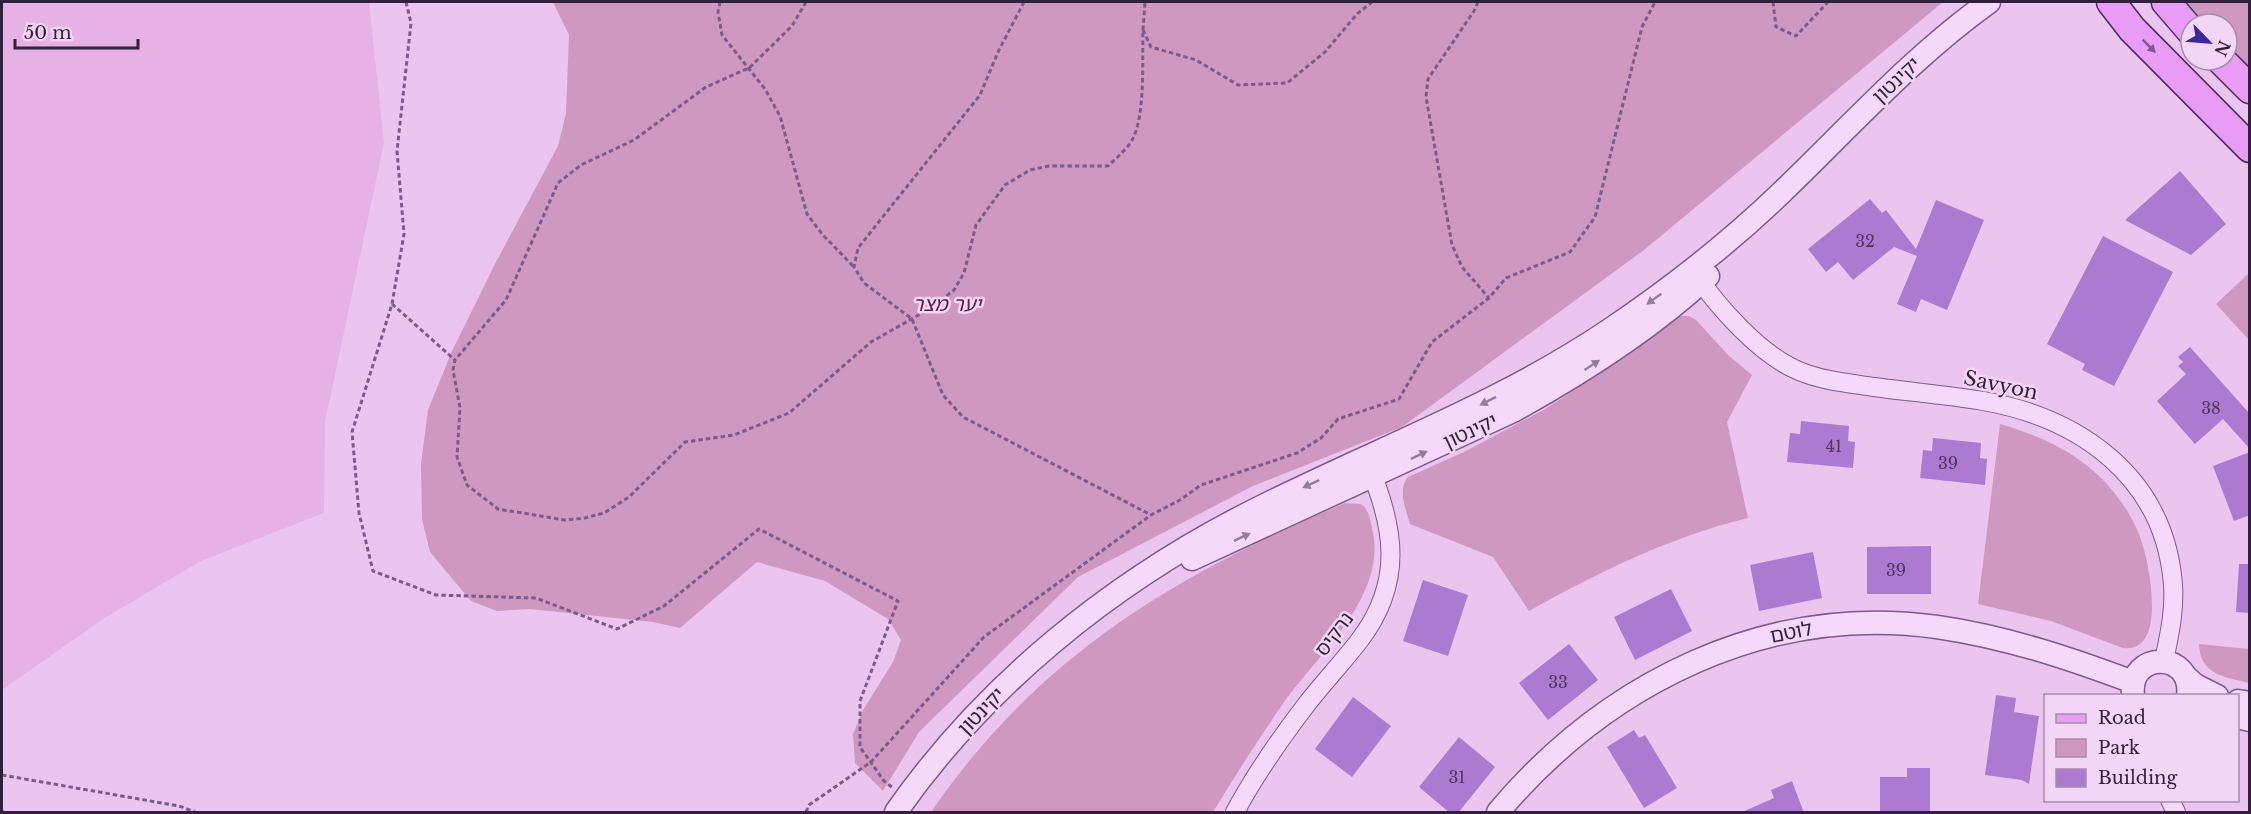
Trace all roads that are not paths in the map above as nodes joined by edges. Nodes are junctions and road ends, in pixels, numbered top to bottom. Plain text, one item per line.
1 (1989, 2) edge
2 (2111, 2) edge
3 (2166, 2) edge
4 (2179, 19) edge
5 (2233, 72) edge
6 (2250, 88) edge
7 (2250, 148) edge
8 (1697, 276) junction
9 (1369, 468) junction
10 (2164, 661) junction
11 (2187, 686) edge
12 (2133, 689) edge
13 (2213, 694) edge
14 (901, 805) edge
15 (1235, 813) edge
16 (1498, 813) edge

1 - 8 street, יקינטון
2 -> 7 main road
3 - 4 main road
5 - 6 main road
8 - 9 street, יקינטון
8 - 10 street, Savyon
9 - 14 street, יקינטון
9 - 15 street, נרקיס
10 - 11 street
10 - 12 street
11 - 13 street
12 - 16 street, לוטם

